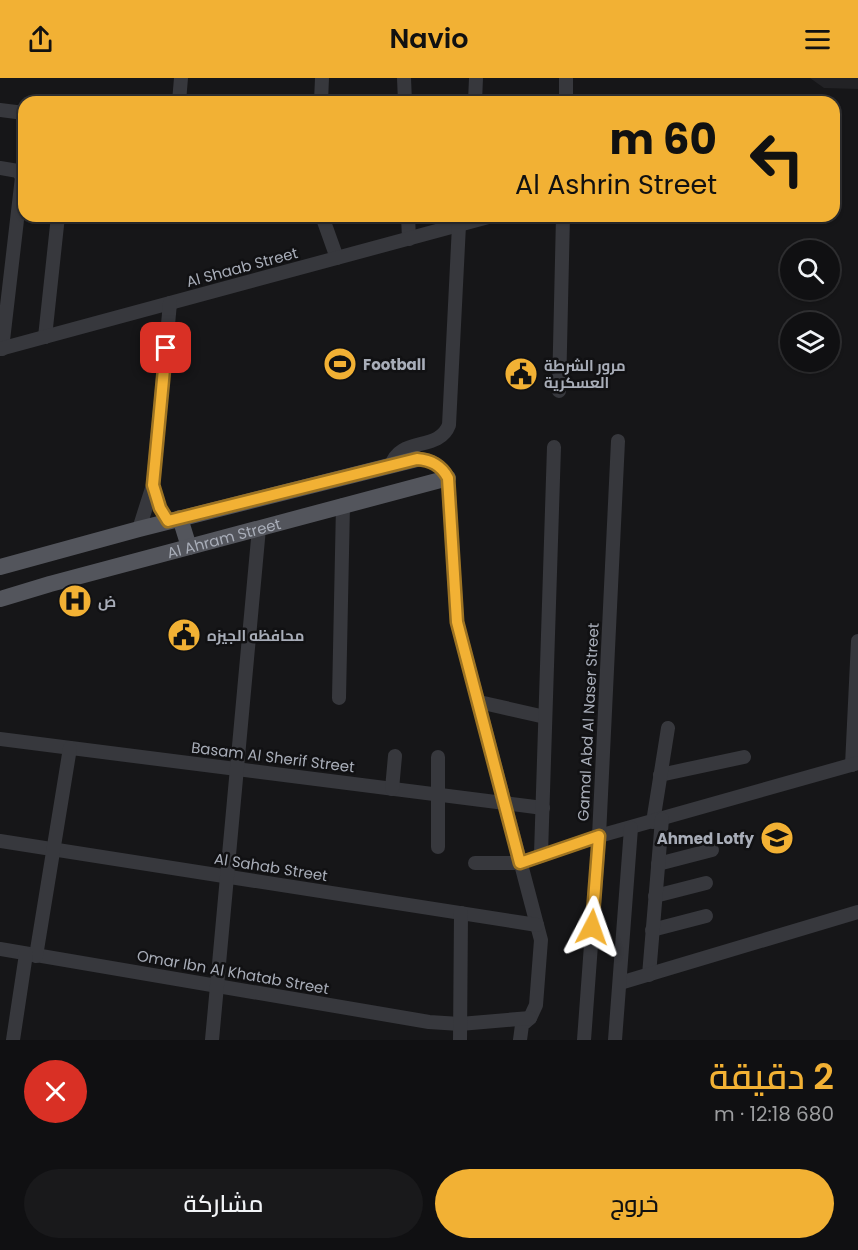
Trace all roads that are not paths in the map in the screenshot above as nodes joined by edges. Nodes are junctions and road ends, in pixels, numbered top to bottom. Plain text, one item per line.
1 (181, 78) edge
2 (322, 78) edge
3 (404, 78) edge
4 (476, 78) edge
5 (567, 78) edge
6 (180, 96) edge
7 (321, 96) edge
8 (405, 96) edge
9 (475, 96) edge
10 (566, 96) edge
11 (0, 110) edge
12 (18, 112) edge
13 (0, 168) edge
14 (18, 171) edge
15 (18, 210) edge
16 (57, 222) edge
17 (324, 222) edge
18 (408, 222) edge
19 (465, 222) edge
20 (468, 222) edge
21 (563, 222) edge
22 (409, 238) junction
23 (338, 258) junction
24 (170, 303) junction
25 (45, 337) junction
26 (1, 349) edge
27 (559, 391) dead end
28 (618, 441) dead end
29 (554, 447) dead end
30 (417, 459) joint
31 (391, 466) junction
32 (448, 478) junction
33 (153, 485) junction
34 (343, 505) junction
35 (174, 520) junction
36 (259, 528) junction
37 (139, 529) junction
38 (189, 547) junction
39 (35, 558) junction
40 (0, 567) edge
41 (50, 584) junction
42 (0, 599) edge
43 (858, 641) edge
44 (339, 698) dead end
45 (479, 702) junction
46 (545, 717) junction
47 (668, 728) dead end
48 (0, 739) edge
49 (70, 748) junction
50 (395, 756) dead end
51 (438, 757) dead end
52 (744, 757) dead end
53 (855, 764) edge
54 (237, 769) junction
55 (660, 775) junction
56 (392, 789) junction
57 (438, 795) junction
58 (505, 803) junction
59 (543, 808) junction
60 (657, 821) junction
61 (631, 828) junction
62 (599, 836) junction
63 (0, 842) edge
64 (438, 847) dead end
65 (53, 850) junction
66 (712, 850) dead end
67 (541, 854) junction
68 (475, 863) dead end
69 (520, 863) junction
70 (658, 864) junction
71 (228, 877) junction
72 (706, 883) dead end
73 (655, 896) junction
74 (858, 912) edge
75 (461, 913) junction
76 (706, 916) dead end
77 (537, 925) junction
78 (652, 930) junction
79 (0, 950) edge
80 (31, 955) junction
81 (649, 975) junction
82 (620, 983) junction
83 (218, 986) junction
84 (530, 1018) junction
85 (460, 1024) junction
86 (13, 1040) edge
87 (212, 1040) edge
88 (460, 1040) edge
89 (520, 1040) edge
90 (584, 1040) edge
91 (615, 1040) edge

1 - 6 street
2 - 7 street
3 - 8 street
4 - 9 street
5 - 10 street
11 - 12 street
13 - 14 street
15 - 26 street
16 - 25 street
17 - 23 street
18 - 22 street
19 - 22 street, Al Shaab Street
20 - 31 street
21 - 27 street
22 - 23 street, Al Shaab Street
23 - 24 street, Al Shaab Street
24 - 25 street, Al Shaab Street
24 - 33 street
25 - 26 street, Al Shaab Street
28 - 62 street, Gamal Abd Al Naser Street
29 - 46 street
30 - 31 main road, Al Ahram Street
30 - 32 street
31 - 35 main road, Al Ahram Street
32 - 34 main road, Al Ahram Street
32 - 45 street
33 - 35 street
33 - 37 street
34 - 36 main road, Al Ahram Street
34 - 44 street
35 - 37 main road, Al Ahram Street
35 - 38 main road
36 - 38 main road, Al Ahram Street
36 - 54 street
37 - 39 main road, Al Ahram Street
38 - 41 main road, Al Ahram Street
39 - 40 main road, Al Ahram Street
39 - 41 main road
41 - 42 main road, Al Ahram Street
43 - 53 street
45 - 46 street
45 - 58 street
46 - 59 street
47 - 55 street
48 - 49 street, Basam Al Sherif Street
49 - 54 street, Basam Al Sherif Street
49 - 65 street
50 - 56 street
51 - 57 street
52 - 55 street
53 - 60 street
54 - 56 street, Basam Al Sherif Street
54 - 71 street
55 - 60 street
56 - 57 street, Basam Al Sherif Street
57 - 58 street, Basam Al Sherif Street
57 - 64 street
58 - 59 street, Basam Al Sherif Street
58 - 69 street
59 - 67 street
60 - 61 street
60 - 70 street
61 - 62 street
61 - 82 street
62 - 67 street
62 - 90 street, Gamal Abd Al Naser Street
63 - 65 street, Al Sahab Street
65 - 71 street, Al Sahab Street
65 - 80 street
66 - 70 street
67 - 69 street
68 - 69 street
69 - 77 street
70 - 73 street
71 - 75 street, Al Sahab Street
71 - 83 street
72 - 73 street
73 - 78 street
74 - 81 street
75 - 77 street, Al Sahab Street
75 - 85 street
76 - 78 street
77 - 84 street
78 - 81 street
79 - 80 street, Omar Ibn Al Khatab Street
80 - 83 street, Omar Ibn Al Khatab Street
80 - 86 street
81 - 82 street
82 - 91 street
83 - 85 street, Omar Ibn Al Khatab Street
83 - 87 street
84 - 85 street, Omar Ibn Al Khatab Street
84 - 89 street
85 - 88 street

